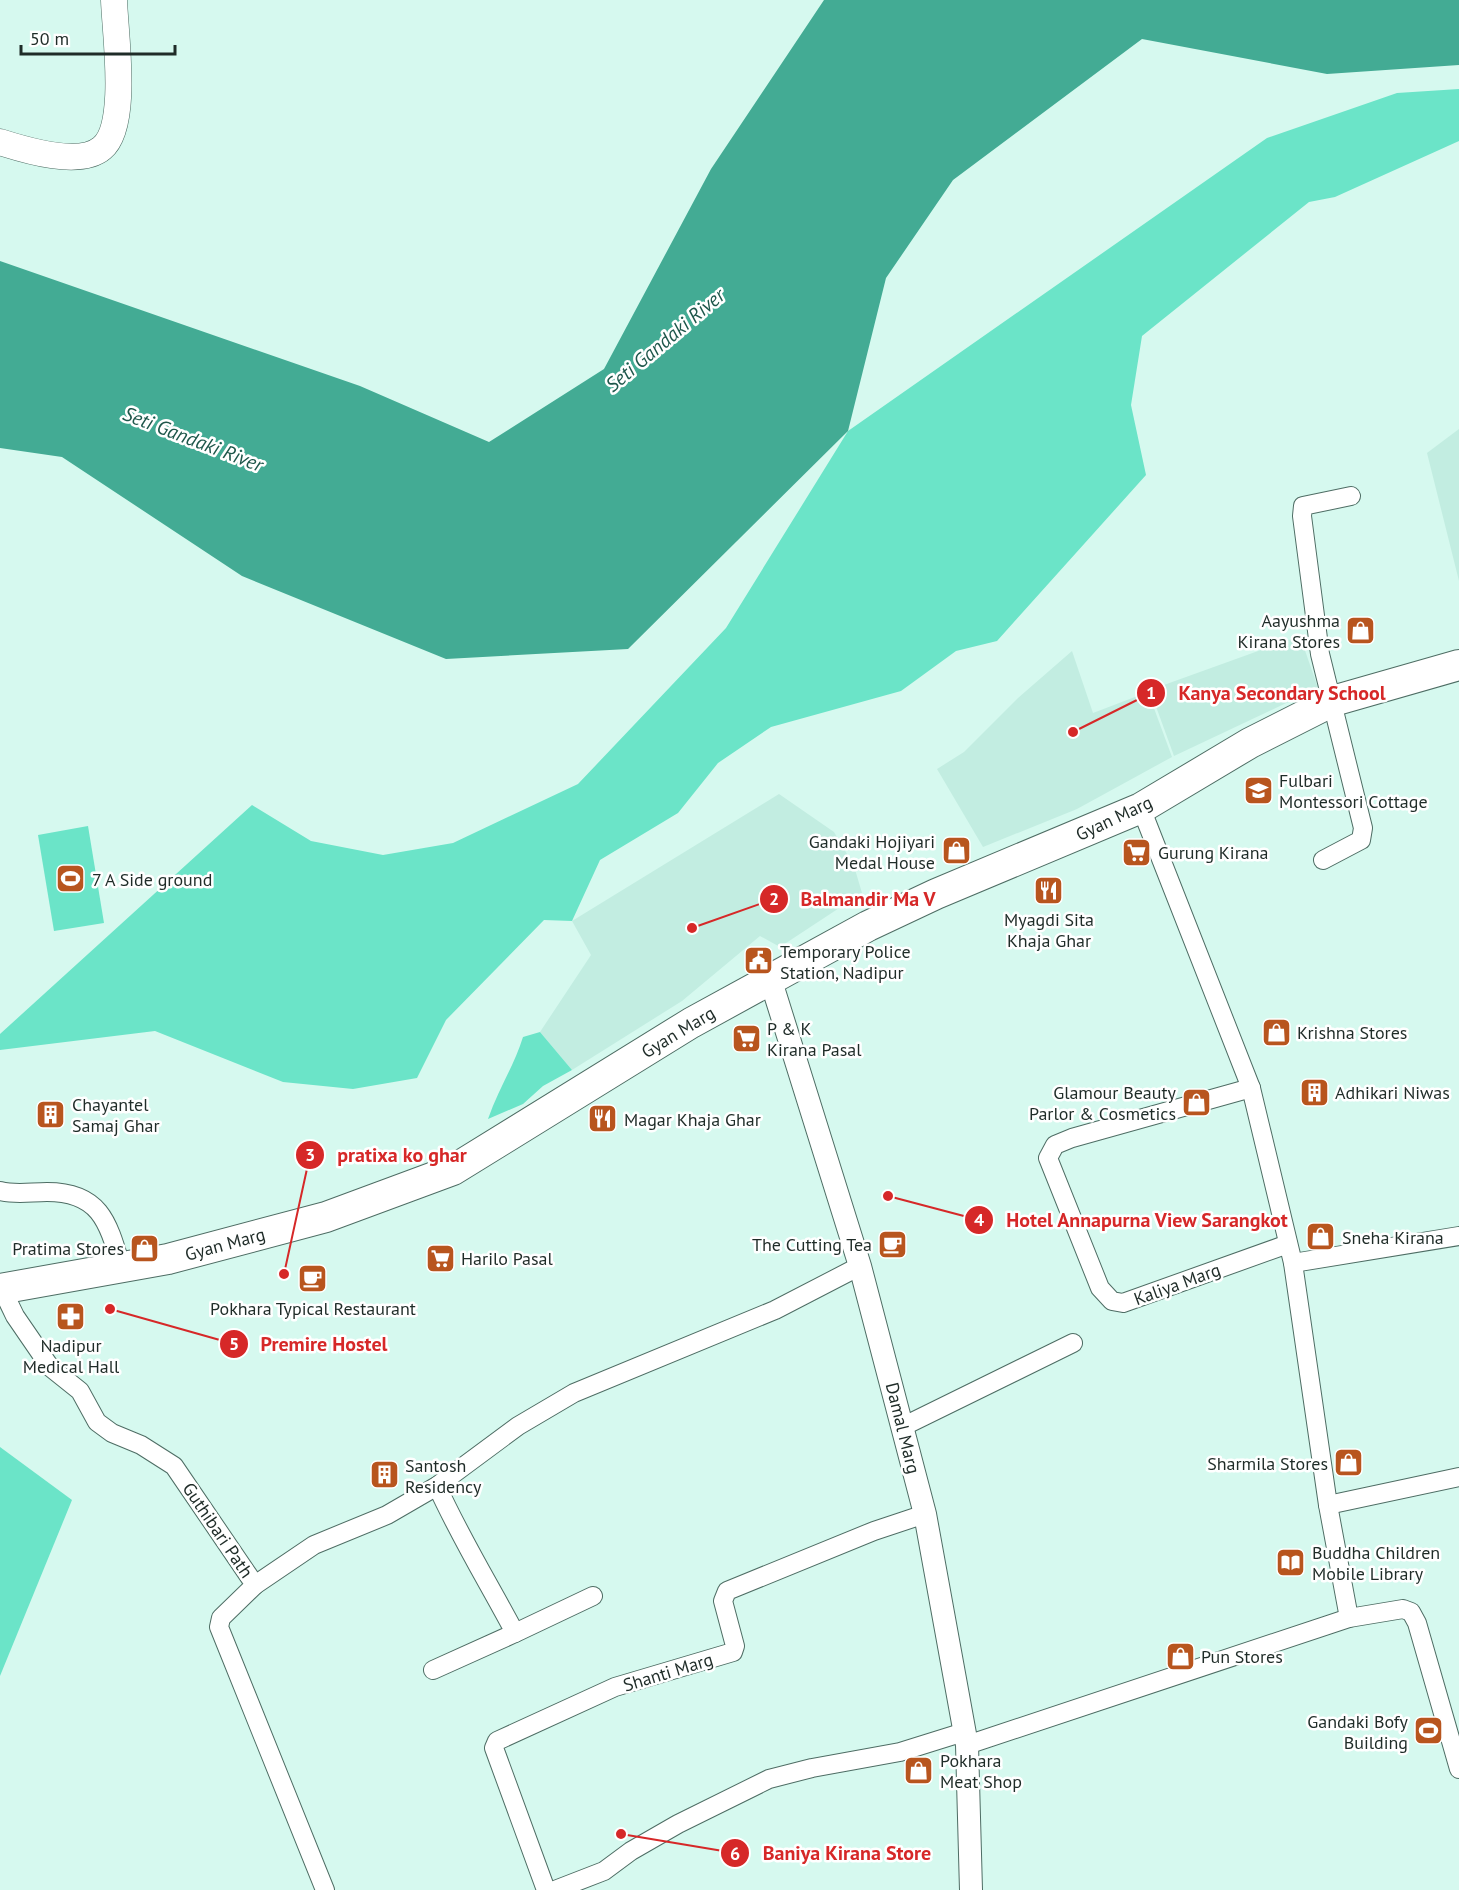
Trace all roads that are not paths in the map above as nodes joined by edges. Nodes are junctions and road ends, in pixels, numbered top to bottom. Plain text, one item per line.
1 (114, 0) edge
2 (0, 142) edge
3 (1351, 496) dead end
4 (1459, 665) edge
5 (1333, 700) junction
6 (1141, 808) junction
7 (1323, 860) dead end
8 (770, 978) junction
9 (1251, 1088) junction
10 (0, 1191) edge
11 (1459, 1236) edge
12 (1288, 1244) junction
13 (1293, 1263) junction
14 (121, 1266) junction
15 (860, 1266) junction
16 (0, 1290) edge
17 (1073, 1342) dead end
18 (904, 1426) junction
19 (1459, 1477) edge
20 (437, 1486) junction
21 (1328, 1505) junction
22 (925, 1514) junction
23 (255, 1585) junction
24 (593, 1596) dead end
25 (1349, 1618) junction
26 (515, 1633) junction
27 (433, 1670) dead end
28 (966, 1739) junction
29 (1459, 1769) edge
30 (325, 1890) edge
31 (546, 1890) edge
32 (555, 1890) edge
33 (971, 1890) edge

1 - 2 main road
3 - 5 street
4 - 5 main road, Gyan Marg
5 - 6 main road, Gyan Marg
5 - 7 street
6 - 8 main road, Gyan Marg
6 - 9 street
8 - 14 main road, Gyan Marg
8 - 15 street, Damal Marg
9 - 12 street
9 - 12 street, Kaliya Marg
10 - 14 street
11 - 13 street
12 - 13 street
13 - 21 street
14 - 16 main road, Gyan Marg
15 - 18 street, Damal Marg
15 - 20 street
16 - 23 street, Guthibari Path
17 - 18 street
18 - 22 street, Damal Marg
19 - 21 street
20 - 23 street
20 - 26 street
21 - 25 street
22 - 28 street, Damal Marg
22 - 31 street, Shanti Marg
23 - 30 street, Guthibari Path
24 - 26 street
25 - 28 street
25 - 29 street
26 - 27 street
28 - 32 street
28 - 33 street, Damal Marg

